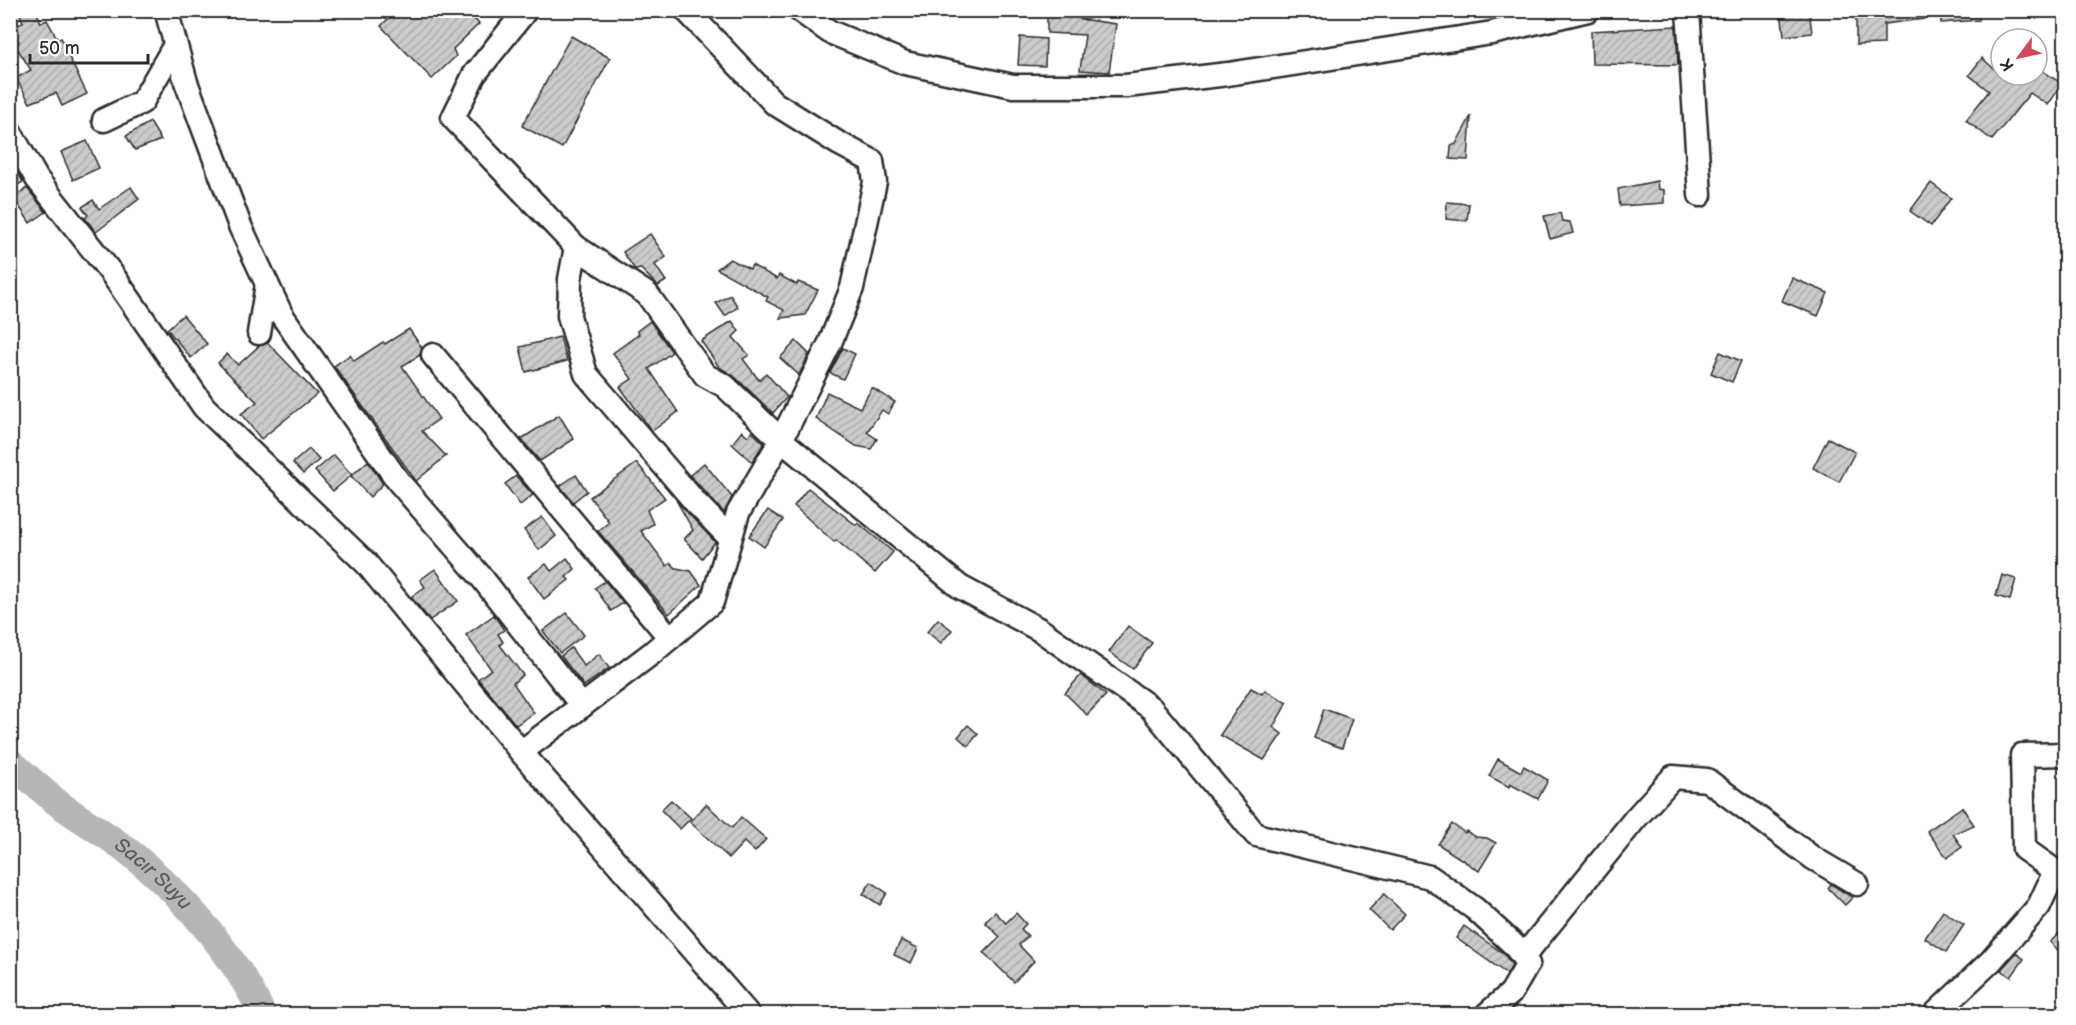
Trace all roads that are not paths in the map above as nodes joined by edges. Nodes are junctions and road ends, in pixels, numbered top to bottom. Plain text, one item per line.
1 (166, 10) edge
2 (526, 10) edge
3 (686, 10) edge
4 (800, 10) edge
5 (1588, 10) edge
6 (1688, 10) edge
7 (175, 45) junction
8 (104, 120) dead end
9 (10, 132) edge
10 (1700, 195) dead end
11 (576, 247) junction
12 (267, 284) junction
13 (259, 333) dead end
14 (433, 355) dead end
15 (781, 440) junction
16 (730, 538) junction
17 (670, 638) junction
18 (582, 706) junction
19 (521, 752) junction
20 (2066, 754) edge
21 (1857, 884) dead end
22 (1523, 957) junction
23 (748, 1014) edge
24 (1487, 1014) edge
25 (1935, 1014) edge

1 - 7 street
2 - 11 street
3 - 15 street
4 - 5 street
6 - 10 street
7 - 8 street
7 - 12 street
9 - 19 street
11 - 15 street
11 - 16 street
12 - 13 street
12 - 18 street
14 - 17 street
15 - 16 street
15 - 22 street
16 - 17 street
17 - 18 street
18 - 19 street
19 - 23 street
20 - 25 street
21 - 22 street
22 - 24 street

